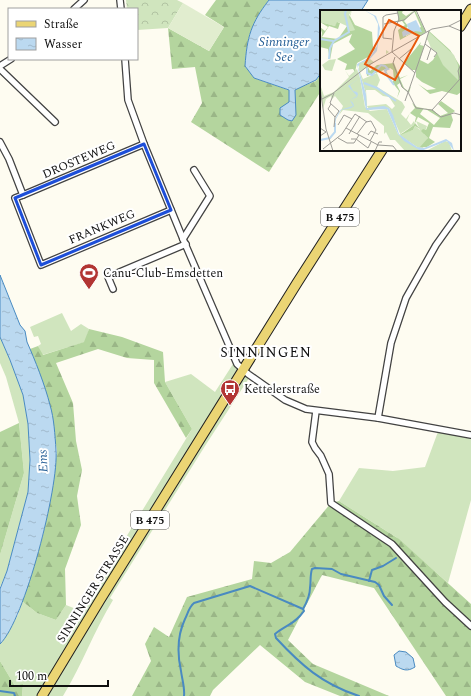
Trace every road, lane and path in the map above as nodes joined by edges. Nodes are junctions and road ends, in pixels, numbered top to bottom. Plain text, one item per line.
1 (84, 0) edge
2 (75, 8) edge
3 (471, 10) edge
4 (461, 25) edge
5 (10, 60) edge
6 (125, 60) edge
7 (0, 68) edge
8 (55, 122) dead end
9 (0, 142) edge
10 (144, 144) junction
11 (381, 151) edge
12 (194, 170) dead end
13 (23, 195) junction
14 (171, 210) junction
15 (456, 216) dead end
16 (184, 242) junction
17 (113, 289) dead end
18 (243, 370) junction
19 (316, 411) junction
20 (378, 418) junction
21 (471, 435) edge
22 (471, 626) edge
23 (42, 696) edge

1 - 2 street
3 - 4 main road
5 - 7 street
6 - 10 street
7 - 8 street
9 - 13 street
10 - 13 street, DROSTEWEG
10 - 14 street
11 - 18 main road, SINNINGER STRASSE / B 475
12 - 16 street
13 - 14 street, FRANKWEG
14 - 16 street
15 - 20 street
16 - 17 street
16 - 18 street
18 - 19 street
18 - 23 main road, SINNINGER STRASSE / B 475
19 - 20 street
19 - 22 street
20 - 21 street

